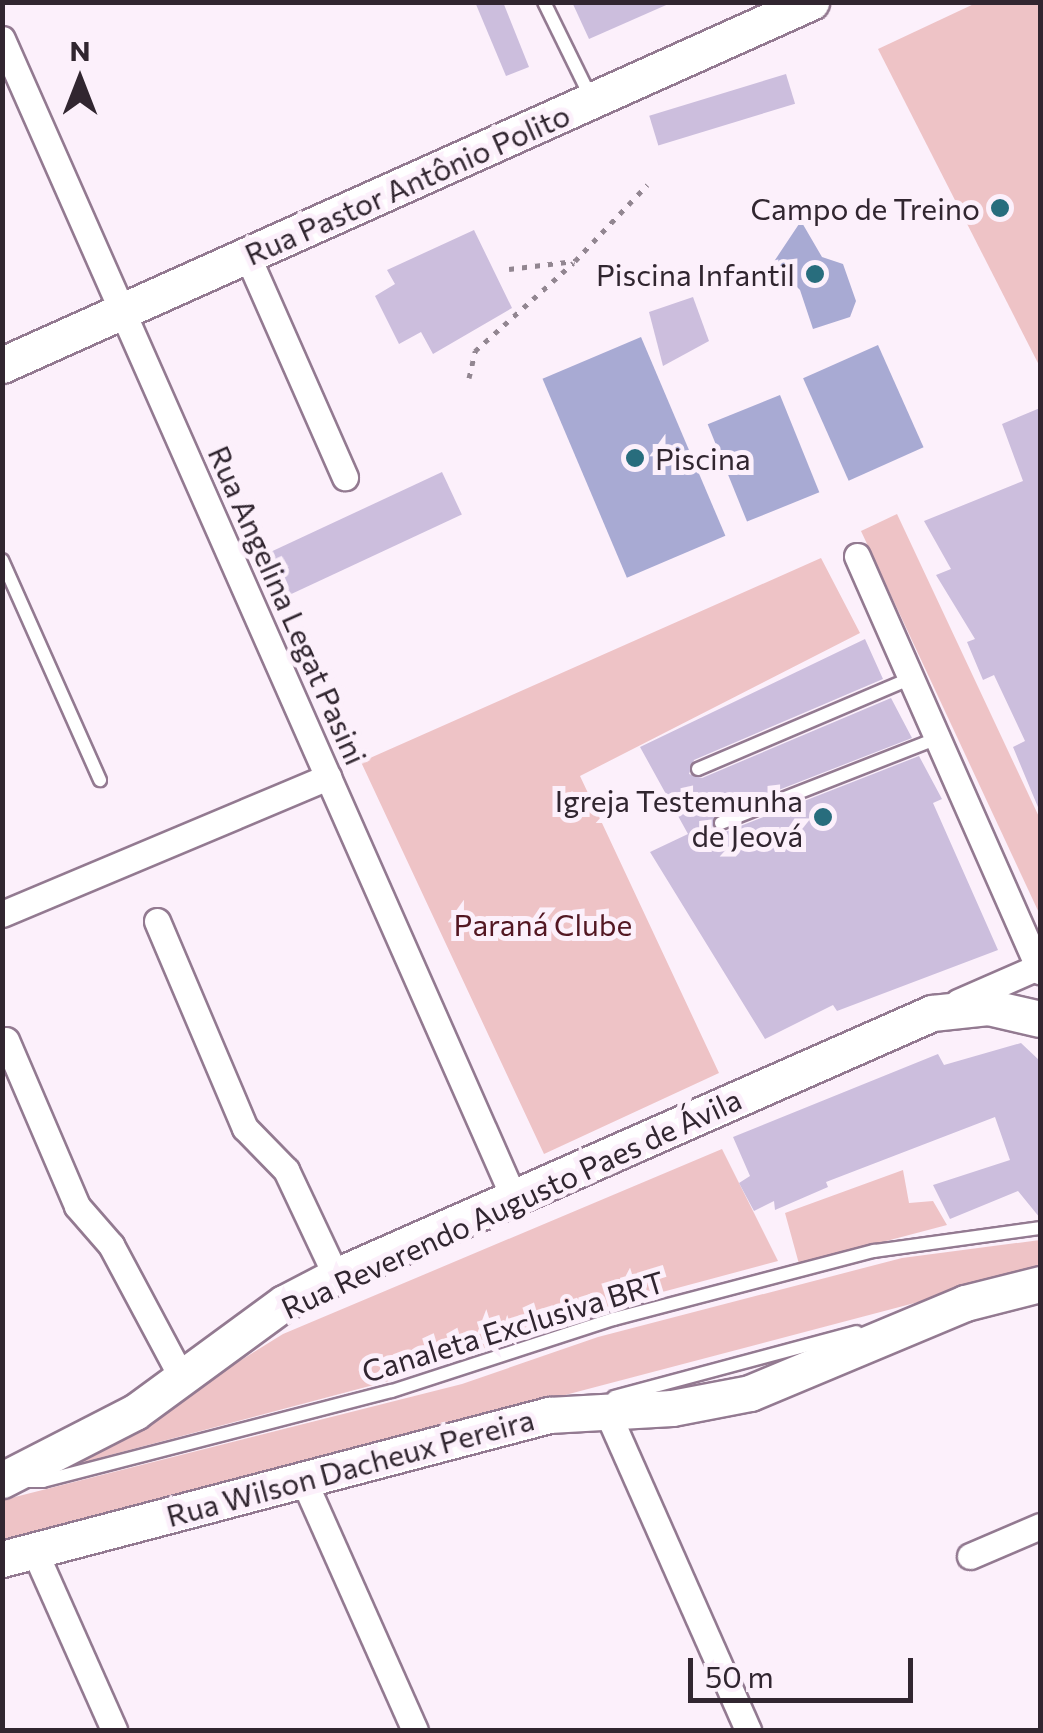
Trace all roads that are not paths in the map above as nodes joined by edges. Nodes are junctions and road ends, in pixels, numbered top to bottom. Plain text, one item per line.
1 (544, 2) edge
2 (811, 2) edge
3 (2, 39) edge
4 (592, 100) junction
5 (247, 255) junction
6 (123, 311) junction
7 (2, 365) edge
8 (346, 477) dead end
9 (857, 556) dead end
10 (2, 560) edge
11 (911, 678) junction
12 (938, 738) junction
13 (698, 769) dead end
14 (328, 777) junction
15 (100, 780) dead end
16 (721, 823) dead end
17 (2, 914) edge
18 (157, 921) dead end
19 (1040, 967) edge
20 (932, 1013) junction
21 (1040, 1019) edge
22 (6, 1040) dead end
23 (514, 1198) junction
24 (1040, 1228) edge
25 (336, 1276) junction
26 (1040, 1284) edge
27 (965, 1303) junction
28 (184, 1380) junction
29 (608, 1414) junction
30 (549, 1415) junction
31 (303, 1479) junction
32 (3, 1480) edge
33 (1040, 1526) edge
34 (18, 1554) edge
35 (970, 1556) dead end
36 (114, 1730) edge
37 (415, 1730) edge
38 (748, 1730) edge

1 - 4 lane
2 - 4 main road, Rua Pastor Antônio Polito
3 - 6 street, Rua Angelina Legat Pasini
4 - 5 main road, Rua Pastor Antônio Polito
5 - 6 main road, Rua Pastor Antônio Polito
5 - 8 street
6 - 7 main road, Rua Pastor Antônio Polito
6 - 14 street, Rua Angelina Legat Pasini
9 - 11 street
10 - 15 lane
11 - 12 street
11 - 13 lane
12 - 16 lane
12 - 19 street
14 - 17 street
14 - 23 street, Rua Angelina Legat Pasini
18 - 25 street
19 - 20 street, Rua Reverendo Augusto Paes de Ávila
20 - 21 main road
20 - 23 main road, Rua Reverendo Augusto Paes de Ávila
22 - 28 street
23 - 25 main road, Rua Reverendo Augusto Paes de Ávila
24 - 32 lane, Canaleta Exclusiva BRT
25 - 28 main road, Rua Reverendo Augusto Paes de Ávila
26 - 27 main road, Rua Wilson Dacheux Pereira
27 - 29 main road, Rua Wilson Dacheux Pereira
27 - 30 lane
28 - 32 main road, Rua Reverendo Augusto Paes de Ávila
29 - 30 main road, Rua Wilson Dacheux Pereira
29 - 38 street
30 - 31 main road, Rua Wilson Dacheux Pereira
31 - 34 main road, Rua Wilson Dacheux Pereira
31 - 37 street
33 - 35 street
34 - 36 street

